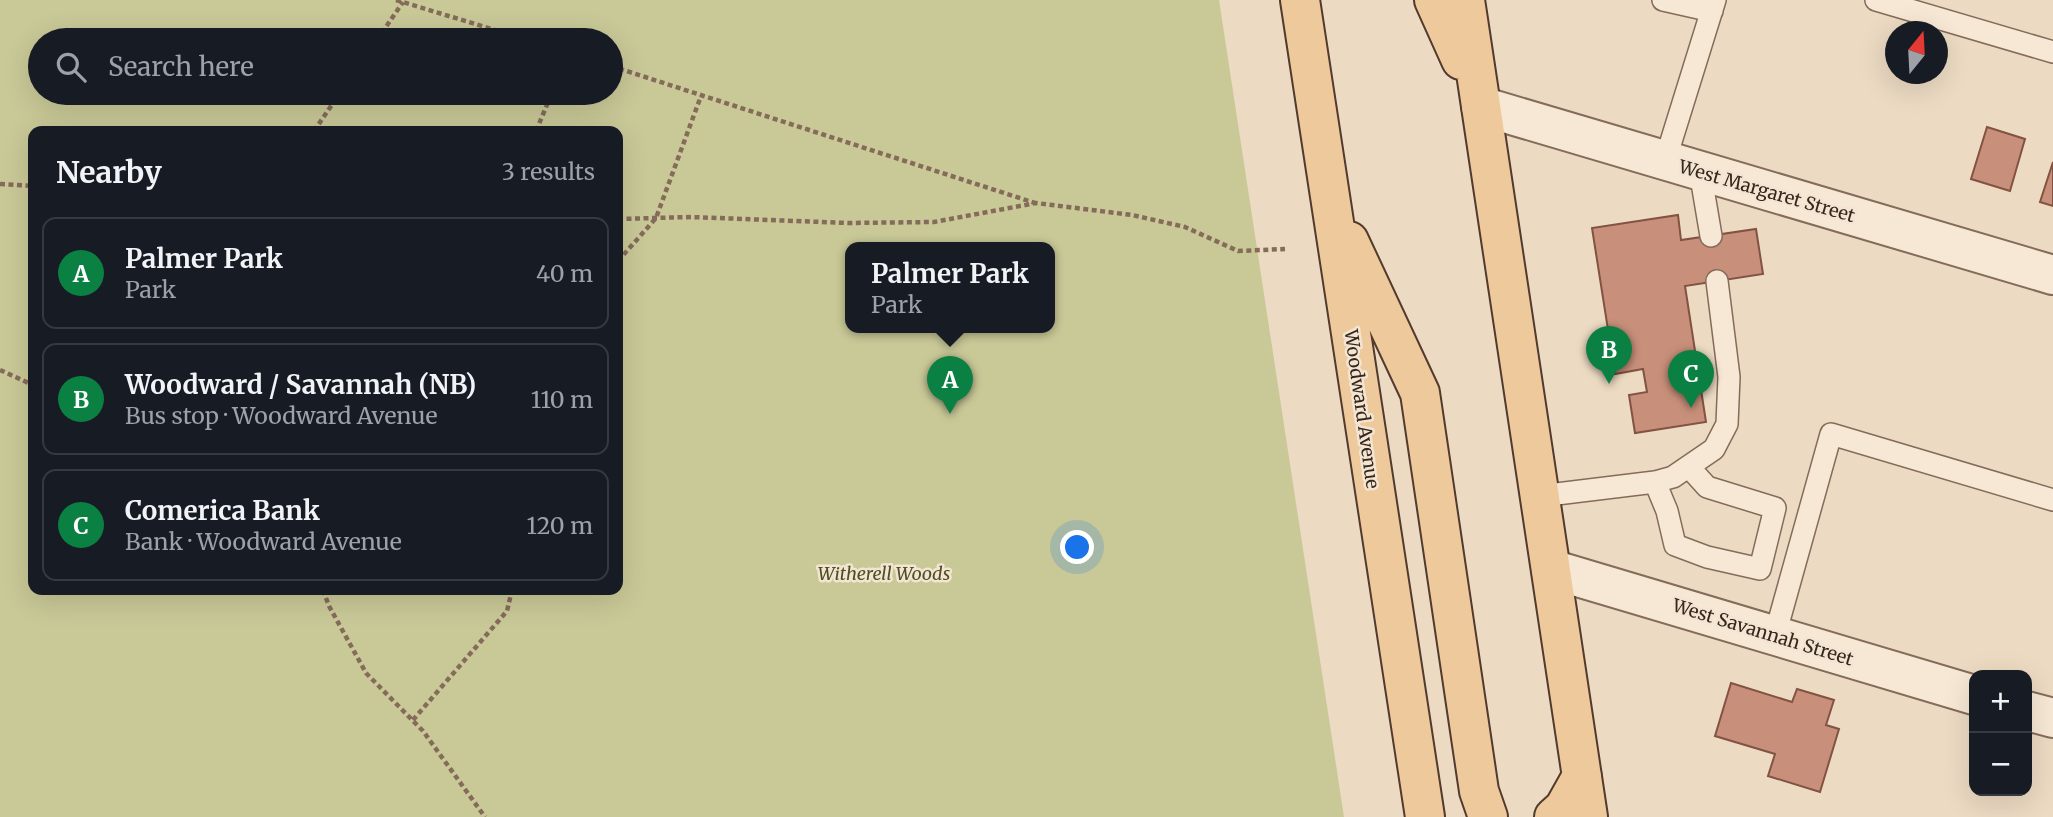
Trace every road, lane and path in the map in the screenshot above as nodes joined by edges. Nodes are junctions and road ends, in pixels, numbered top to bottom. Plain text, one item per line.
1 (396, 0) edge
2 (1300, 0) edge
3 (1434, 0) edge
4 (1465, 0) edge
5 (1663, 0) edge
6 (1876, 0) edge
7 (403, 2) junction
8 (1714, 6) edge
9 (385, 28) edge
10 (489, 28) edge
11 (2053, 52) edge
12 (623, 70) edge
13 (701, 95) junction
14 (332, 105) edge
15 (547, 105) edge
16 (1481, 106) junction
17 (317, 126) edge
18 (539, 126) edge
19 (1683, 166) junction
20 (0, 184) edge
21 (28, 187) edge
22 (1331, 201) junction
23 (1036, 204) junction
24 (656, 218) junction
25 (623, 219) edge
26 (1711, 236) dead end
27 (1285, 249) dead end
28 (623, 255) edge
29 (2053, 275) edge
30 (1717, 281) dead end
31 (0, 370) edge
32 (28, 383) edge
33 (1689, 467) junction
34 (1654, 482) junction
35 (1540, 496) junction
36 (2053, 500) edge
37 (1551, 569) junction
38 (325, 595) edge
39 (511, 595) edge
40 (1775, 635) junction
41 (1969, 693) edge
42 (2032, 712) edge
43 (2053, 718) edge
44 (413, 720) junction
45 (1582, 776) junction
46 (485, 817) edge
47 (1425, 817) edge
48 (1488, 817) edge
49 (1554, 817) edge
50 (1588, 817) edge

1 - 7 path
2 - 22 main road, Woodward Avenue
3 - 16 main road
4 - 16 main road
5 - 8 lane
6 - 11 lane
7 - 9 path
7 - 10 path
8 - 19 lane
12 - 13 path
13 - 23 path
13 - 24 path
14 - 17 path
15 - 18 path
16 - 19 street, West Margaret Street
16 - 35 main road
19 - 26 lane
19 - 29 street, West Margaret Street
20 - 21 path
22 - 47 main road, Woodward Avenue
22 - 48 main road
23 - 24 path
23 - 27 path
24 - 25 path
24 - 28 path
30 - 33 lane
31 - 32 path
33 - 34 lane
33 - 34 lane
34 - 35 lane
35 - 37 main road
36 - 40 lane
37 - 40 street, West Savannah Street
37 - 45 main road
38 - 44 path
39 - 44 path
40 - 41 street, West Savannah Street
42 - 43 street
44 - 46 path
45 - 49 main road
45 - 50 main road

